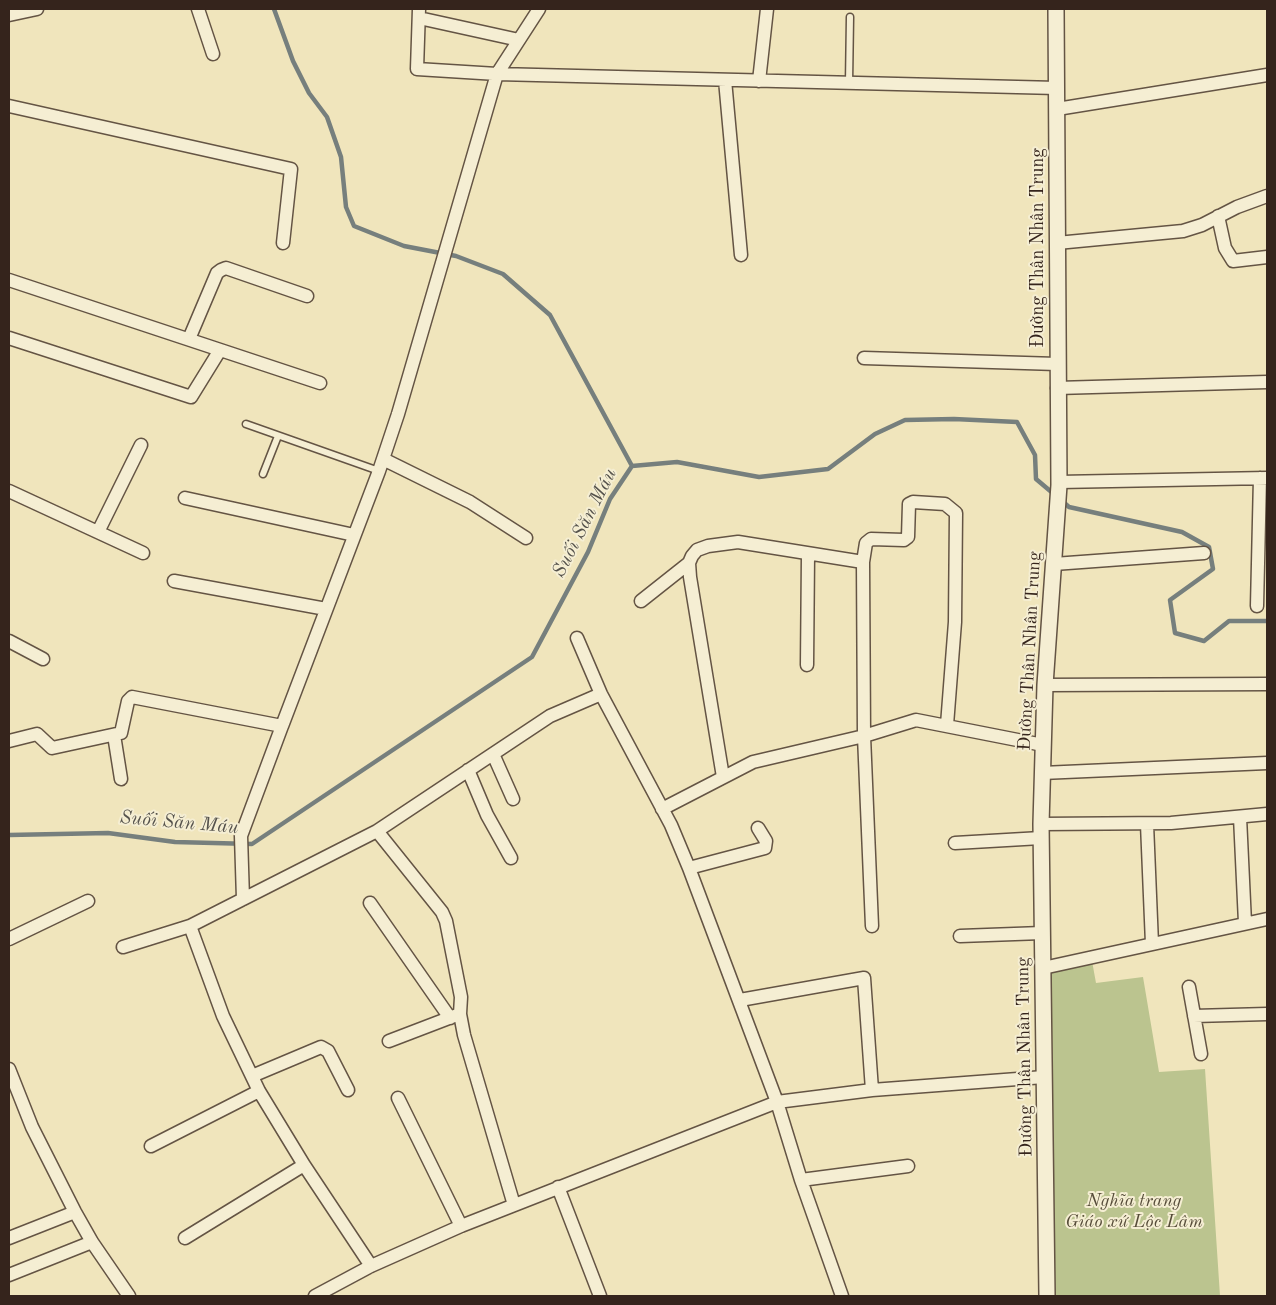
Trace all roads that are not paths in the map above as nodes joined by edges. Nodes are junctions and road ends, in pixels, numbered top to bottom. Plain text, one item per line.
1 (36, 9) edge
2 (198, 9) edge
3 (539, 9) edge
4 (767, 9) edge
5 (1056, 9) edge
6 (419, 13) edge
7 (9, 15) edge
8 (850, 17) dead end
9 (519, 40) junction
10 (213, 54) dead end
11 (497, 74) junction
12 (1267, 75) edge
13 (725, 80) junction
14 (759, 81) junction
15 (849, 83) junction
16 (1057, 88) junction
17 (9, 106) edge
18 (1057, 109) junction
19 (1267, 196) edge
20 (1218, 216) junction
21 (283, 243) dead end
22 (1058, 243) junction
23 (741, 255) dead end
24 (1267, 257) edge
25 (9, 280) edge
26 (307, 296) dead end
27 (9, 338) edge
28 (189, 339) junction
29 (220, 350) junction
30 (864, 358) dead end
31 (1057, 364) junction
32 (1267, 382) edge
33 (320, 383) dead end
34 (1057, 388) junction
35 (246, 424) dead end
36 (278, 436) junction
37 (141, 445) dead end
38 (381, 465) junction
39 (263, 474) dead end
40 (1264, 478) edge
41 (1059, 483) junction
42 (9, 490) edge
43 (185, 498) dead end
44 (98, 532) junction
45 (354, 535) junction
46 (526, 538) dead end
47 (143, 553) dead end
48 (1204, 554) dead end
49 (808, 555) junction
50 (863, 562) junction
51 (689, 563) junction
52 (1054, 564) junction
53 (1263, 564) edge
54 (174, 581) dead end
55 (642, 601) dead end
56 (1257, 606) dead end
57 (326, 609) junction
58 (577, 638) dead end
59 (9, 642) edge
60 (42, 659) dead end
61 (807, 665) dead end
62 (1267, 684) edge
63 (1045, 685) junction
64 (601, 694) junction
65 (947, 725) junction
66 (282, 726) junction
67 (114, 735) junction
68 (864, 736) junction
69 (9, 741) edge
70 (1042, 745) junction
71 (493, 754) junction
72 (1267, 763) edge
73 (468, 770) junction
74 (1042, 773) junction
75 (723, 777) junction
76 (121, 779) dead end
77 (513, 799) dead end
78 (662, 809) junction
79 (1267, 814) edge
80 (1240, 818) junction
81 (1147, 824) junction
82 (758, 828) dead end
83 (377, 831) junction
84 (1041, 831) junction
85 (955, 843) dead end
86 (511, 858) dead end
87 (689, 868) junction
88 (243, 899) junction
89 (88, 901) dead end
90 (370, 903) dead end
91 (1267, 919) edge
92 (1245, 922) junction
93 (190, 926) junction
94 (872, 926) dead end
95 (1042, 932) junction
96 (960, 936) dead end
97 (9, 940) edge
98 (1152, 944) junction
99 (123, 947) dead end
100 (1042, 968) junction
101 (1189, 986) dead end
102 (740, 1000) junction
103 (1267, 1014) edge
104 (455, 1016) junction
105 (1194, 1016) junction
106 (389, 1041) dead end
107 (1201, 1054) dead end
108 (9, 1069) edge
109 (252, 1076) junction
110 (1044, 1077) junction
111 (348, 1090) dead end
112 (872, 1090) junction
113 (259, 1091) junction
114 (398, 1098) dead end
115 (777, 1102) junction
116 (151, 1146) dead end
117 (304, 1165) junction
118 (908, 1166) dead end
119 (801, 1180) junction
120 (558, 1188) junction
121 (514, 1205) junction
122 (75, 1212) junction
123 (461, 1226) junction
124 (9, 1238) edge
125 (185, 1238) dead end
126 (92, 1242) junction
127 (371, 1266) junction
128 (9, 1275) edge
129 (129, 1296) edge
130 (315, 1296) edge
131 (600, 1296) edge
132 (842, 1296) edge
133 (1047, 1296) edge

1 - 7 street
2 - 10 street
3 - 9 street
4 - 14 street
5 - 16 street, Đường Thân Nhân Trung
6 - 9 street
6 - 11 street
8 - 15 lane
9 - 11 street
11 - 13 street
11 - 38 street
12 - 18 street
13 - 14 street
13 - 23 street
14 - 15 street
15 - 16 street
16 - 18 street, Đường Thân Nhân Trung
17 - 21 street
18 - 22 street, Đường Thân Nhân Trung
19 - 20 street
20 - 22 street
20 - 24 street
22 - 31 street, Đường Thân Nhân Trung
25 - 28 street
26 - 28 street
27 - 29 street
28 - 29 street
29 - 33 street
30 - 31 street
31 - 34 street, Đường Thân Nhân Trung
32 - 34 street
34 - 41 street, Đường Thân Nhân Trung
35 - 36 lane
36 - 38 lane
36 - 39 lane
37 - 44 street
38 - 45 street
38 - 46 street
40 - 41 street
40 - 53 street
41 - 52 street, Đường Thân Nhân Trung
42 - 44 street
43 - 45 street
44 - 47 street
45 - 57 street
48 - 52 street
49 - 50 street
49 - 51 street
49 - 61 street
50 - 65 street
50 - 68 street
51 - 55 street
51 - 75 street
52 - 63 street, Đường Thân Nhân Trung
53 - 56 street
54 - 57 street
57 - 66 street
58 - 64 street
59 - 60 street
62 - 63 street
63 - 70 street, Đường Thân Nhân Trung
64 - 71 street
64 - 78 street
65 - 68 street
65 - 70 street
66 - 67 street
66 - 88 street
67 - 69 street
67 - 76 street
68 - 75 street
68 - 94 street
70 - 74 street, Đường Thân Nhân Trung
71 - 73 street
71 - 77 street
72 - 74 street
73 - 83 street
73 - 86 street
74 - 84 street, Đường Thân Nhân Trung
75 - 78 street
78 - 87 street
79 - 80 street
80 - 81 street
80 - 92 street
81 - 84 street
81 - 98 street
82 - 87 street
83 - 88 street
83 - 104 street
84 - 85 street
84 - 95 street, Đường Thân Nhân Trung
87 - 102 street
88 - 93 street
89 - 97 street
90 - 104 street
91 - 92 street
92 - 98 street
93 - 99 street
93 - 109 street
95 - 96 street
95 - 100 street, Đường Thân Nhân Trung
98 - 100 street
100 - 110 street, Đường Thân Nhân Trung
101 - 105 street
102 - 112 street
102 - 115 street
103 - 105 street
104 - 106 street
104 - 121 street
105 - 107 street
108 - 122 street
109 - 111 street
109 - 113 street
110 - 112 street
110 - 133 street, Đường Thân Nhân Trung
112 - 115 street
113 - 116 street
113 - 117 street
114 - 123 street
115 - 119 street
115 - 120 street
117 - 125 street
117 - 127 street
118 - 119 street
119 - 132 street
120 - 121 street
120 - 131 street
121 - 123 street
122 - 124 street
122 - 126 street
123 - 127 street
126 - 128 street
126 - 129 street
127 - 130 street

